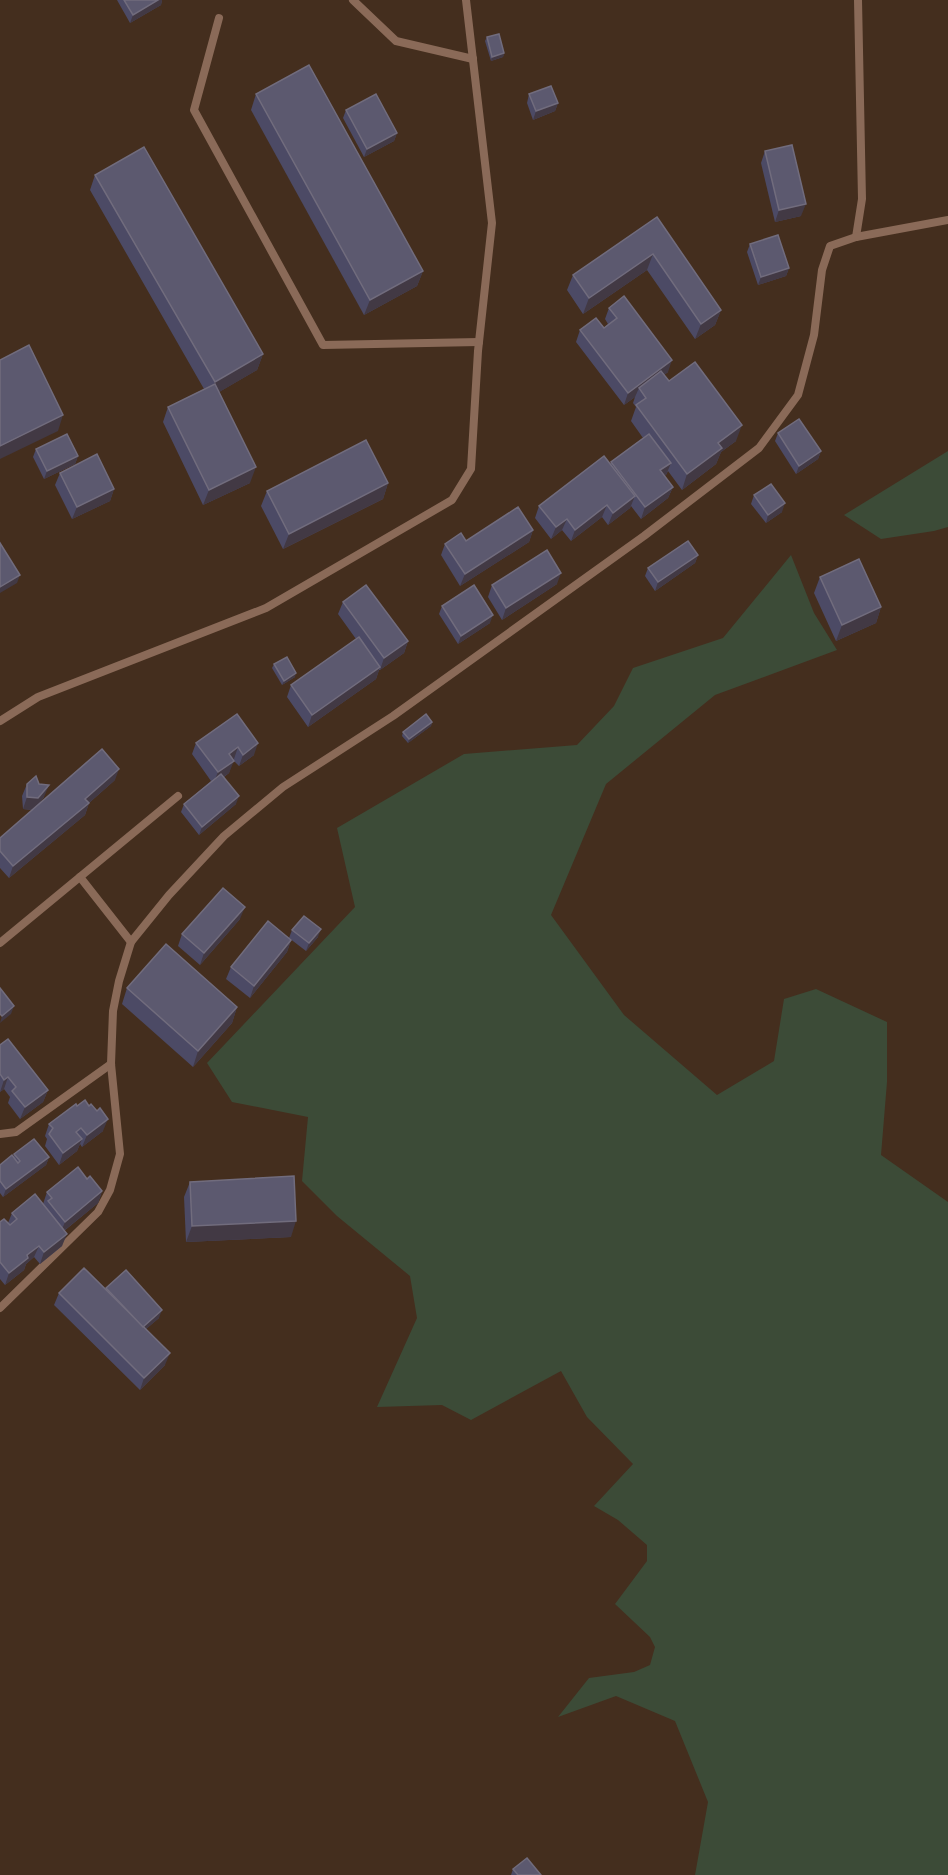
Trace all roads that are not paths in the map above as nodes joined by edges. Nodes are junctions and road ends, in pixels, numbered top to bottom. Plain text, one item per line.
1 (353, 0) edge
2 (466, 0) edge
3 (858, 0) edge
4 (219, 18) dead end
5 (473, 59) junction
6 (948, 220) edge
7 (856, 237) junction
8 (479, 342) junction
9 (0, 721) edge
10 (178, 796) dead end
11 (80, 877) junction
12 (132, 942) junction
13 (0, 943) edge
14 (111, 1064) junction
15 (0, 1134) edge
16 (0, 1308) edge

1 - 5 lane
2 - 5 lane
3 - 7 lane
4 - 8 lane
5 - 8 lane
6 - 7 lane
7 - 12 lane
8 - 9 lane
10 - 11 lane
11 - 12 lane
11 - 13 lane
12 - 14 lane
14 - 15 lane
14 - 16 lane

